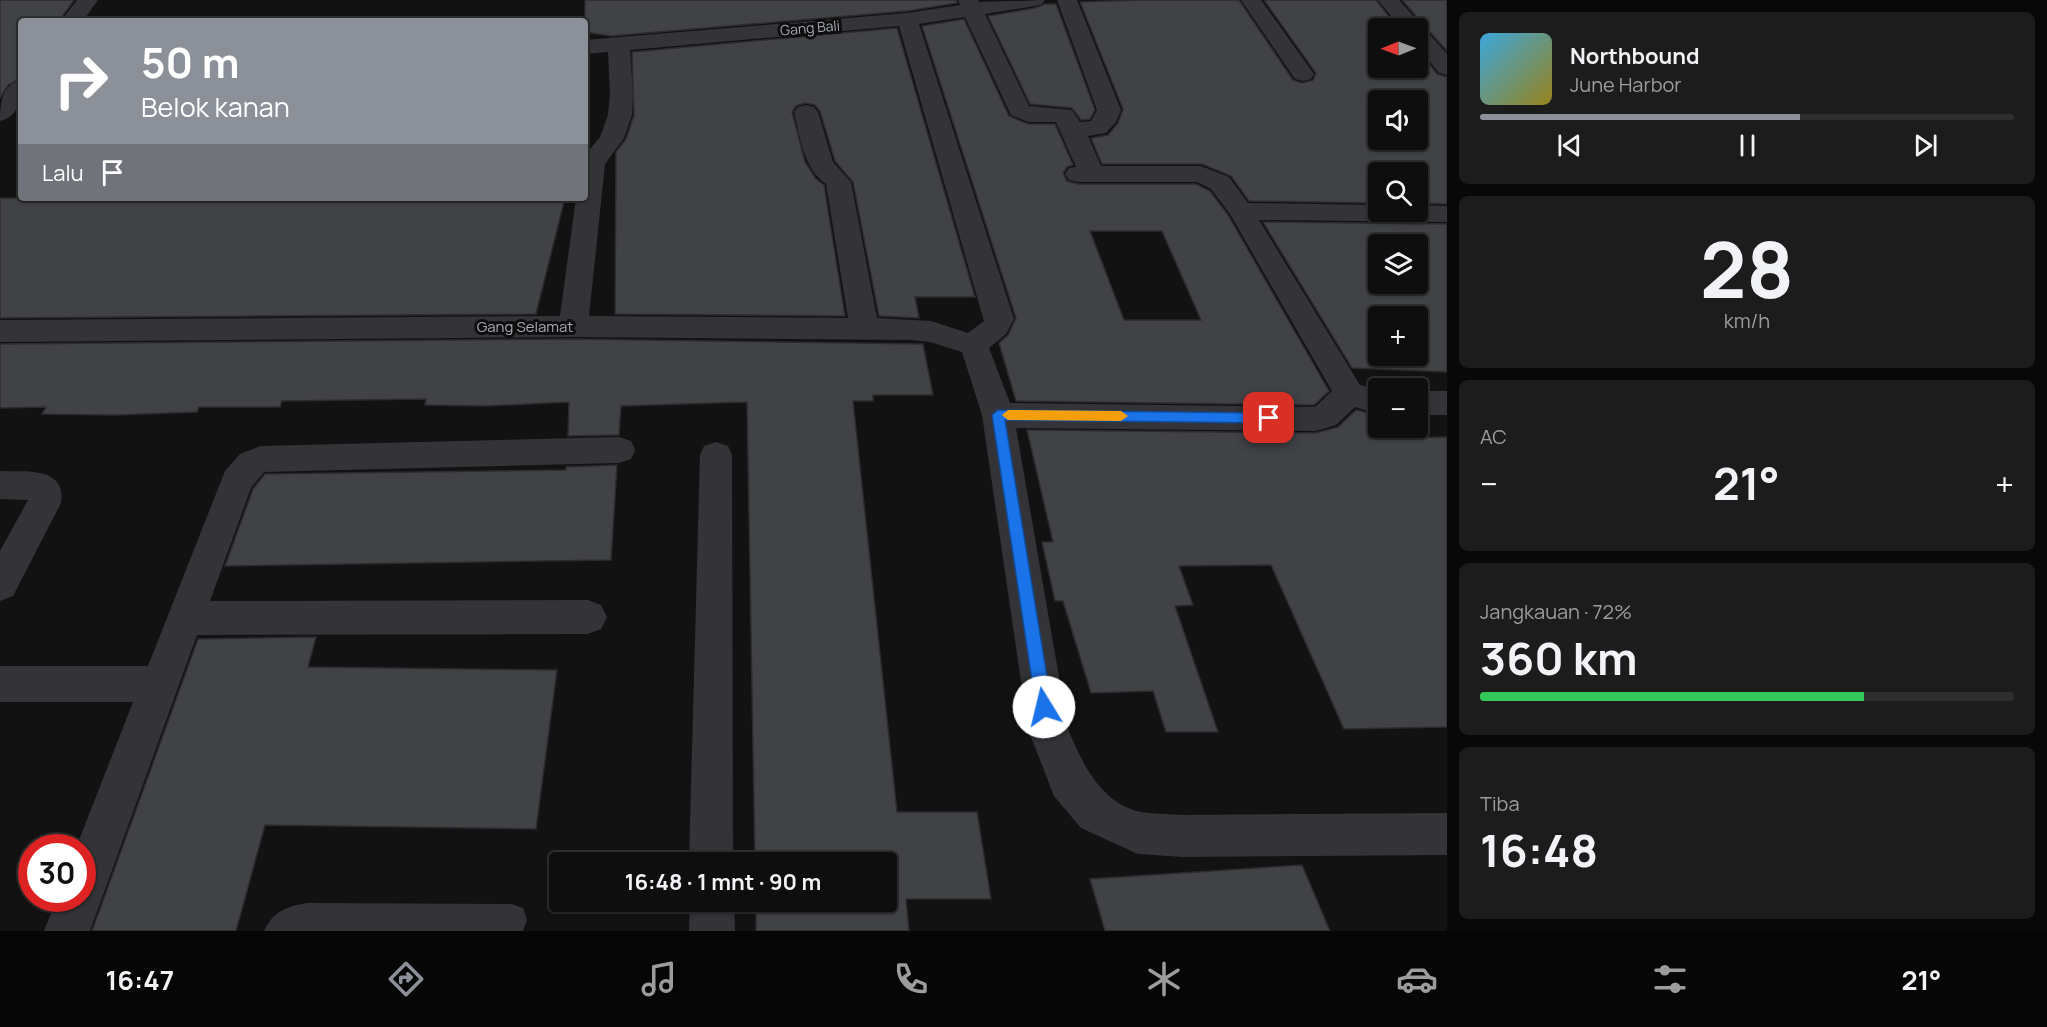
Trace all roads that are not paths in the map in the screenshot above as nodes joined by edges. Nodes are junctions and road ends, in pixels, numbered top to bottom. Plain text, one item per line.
1 (88, 0) edge
2 (1035, 0) edge
3 (1067, 0) edge
4 (1251, 0) edge
5 (1388, 0) edge
6 (971, 5) edge
7 (74, 18) edge
8 (1403, 18) edge
9 (908, 19) junction
10 (619, 45) junction
11 (1428, 46) edge
12 (588, 47) edge
13 (1447, 68) edge
14 (1303, 74) dead end
15 (18, 91) edge
16 (806, 112) dead end
17 (0, 114) edge
18 (1073, 130) junction
19 (1241, 211) junction
20 (1447, 214) edge
21 (573, 326) junction
22 (864, 328) junction
23 (0, 331) edge
24 (973, 345) junction
25 (1364, 398) edge
26 (1428, 403) edge
27 (1447, 403) edge
28 (998, 415) junction
29 (619, 450) dead end
30 (716, 455) dead end
31 (0, 485) edge
32 (0, 585) edge
33 (588, 617) dead end
34 (186, 618) junction
35 (0, 684) edge
36 (161, 684) junction
37 (1447, 834) edge
38 (711, 852) edge
39 (96, 853) edge
40 (74, 912) edge
41 (712, 912) edge
42 (511, 920) dead end
43 (67, 931) edge
44 (281, 931) edge
45 (712, 931) edge

1 - 7 street
2 - 6 street, Gang Bali
3 - 18 street
4 - 14 street
5 - 8 street
6 - 9 street, Gang Bali
6 - 18 street
9 - 10 street, Gang Bali
9 - 24 street
10 - 12 street, Gang Bali
10 - 21 street
11 - 13 street
15 - 17 street
16 - 22 street
18 - 19 street
19 - 20 street
19 - 25 street
21 - 22 street, Gang Selamat
21 - 23 street, Gang Selamat
22 - 24 street, Gang Selamat
24 - 28 street
25 - 28 street
26 - 27 street
28 - 37 street
29 - 34 street
30 - 38 street
31 - 32 street
33 - 34 street
34 - 36 street
35 - 36 street
36 - 39 street
40 - 43 street
41 - 45 street
42 - 44 lane

